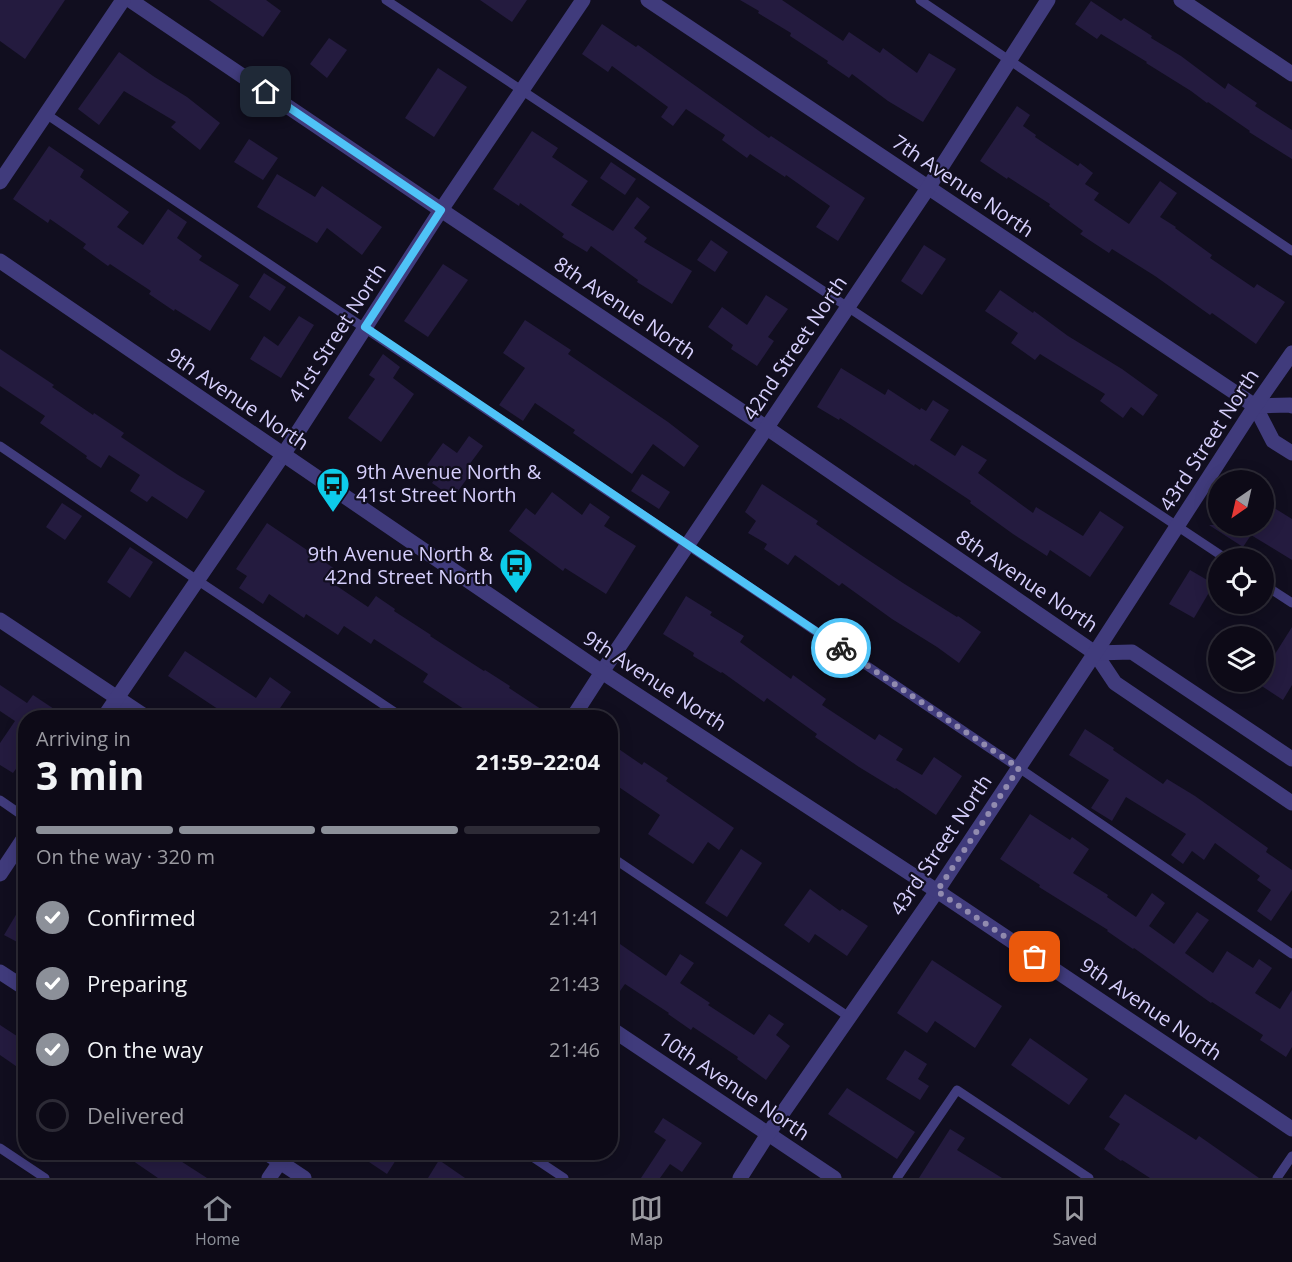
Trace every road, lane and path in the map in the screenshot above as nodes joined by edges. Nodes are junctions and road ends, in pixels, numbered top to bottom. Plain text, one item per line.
1 (123, 0) edge
2 (130, 0) edge
3 (386, 0) edge
4 (584, 0) edge
5 (648, 0) edge
6 (920, 0) edge
7 (1048, 0) edge
8 (1181, 0) edge
9 (1010, 60) junction
10 (1292, 74) edge
11 (523, 90) junction
12 (46, 114) junction
13 (0, 182) edge
14 (928, 188) junction
15 (441, 210) junction
16 (1292, 251) edge
17 (0, 261) edge
18 (848, 308) junction
19 (365, 327) junction
20 (1292, 353) edge
21 (1255, 406) junction
22 (1292, 406) edge
23 (767, 428) junction
24 (0, 446) edge
25 (1292, 453) edge
26 (283, 455) junction
27 (1178, 526) junction
28 (688, 545) junction
29 (1210, 548) edge
30 (197, 580) junction
31 (1274, 591) edge
32 (1292, 603) edge
33 (0, 620) edge
34 (1095, 653) junction
35 (602, 672) junction
36 (117, 698) junction
37 (109, 710) edge
38 (135, 710) edge
39 (392, 710) edge
40 (578, 710) edge
41 (1292, 759) edge
42 (1019, 768) junction
43 (0, 801) edge
44 (1292, 803) edge
45 (18, 813) edge
46 (18, 847) edge
47 (618, 861) edge
48 (0, 874) edge
49 (937, 891) junction
50 (1292, 954) edge
51 (0, 972) edge
52 (18, 984) edge
53 (849, 1017) junction
54 (618, 1033) edge
55 (1292, 1129) edge
56 (768, 1134) junction
57 (0, 1148) edge
58 (1292, 1156) edge
59 (281, 1160) edge
60 (286, 1160) edge
61 (537, 1160) edge
62 (45, 1178) edge
63 (269, 1178) edge
64 (304, 1178) edge
65 (564, 1178) edge
66 (740, 1178) edge
67 (834, 1178) edge
68 (897, 1178) edge
69 (1089, 1178) edge
70 (1278, 1178) edge

1 - 12 street
2 - 15 street, 8th Avenue North
3 - 11 lane
4 - 11 street, 41st Street North
5 - 14 street, 7th Avenue North
6 - 9 lane
7 - 9 street, 42nd Street North
8 - 10 street
9 - 14 street, 42nd Street North
9 - 16 lane
11 - 15 street, 41st Street North
11 - 18 lane
12 - 13 street
12 - 19 lane
14 - 18 street, 42nd Street North
14 - 21 street, 7th Avenue North
15 - 19 street, 41st Street North
15 - 23 street, 8th Avenue North
17 - 26 street, 9th Avenue North
18 - 23 street, 42nd Street North
18 - 27 lane
19 - 26 street, 41st Street North
19 - 28 lane
20 - 21 street, 43rd Street North
21 - 22 street
21 - 25 street, 7th Avenue North
21 - 27 street, 43rd Street North
23 - 28 street, 42nd Street North
23 - 34 street, 8th Avenue North
24 - 30 lane
26 - 30 street, 41st Street North
26 - 35 street, 9th Avenue North
27 - 29 lane
27 - 34 street, 43rd Street North
28 - 35 street, 42nd Street North
28 - 42 lane
30 - 36 street, 41st Street North
30 - 39 lane
31 - 32 lane
33 - 36 street
34 - 41 street, 8th Avenue North
34 - 42 street, 43rd Street North
34 - 44 street, 8th Avenue North
35 - 40 street, 42nd Street North
35 - 49 street, 9th Avenue North
36 - 37 street, 41st Street North
36 - 38 street
42 - 49 street, 43rd Street North
42 - 50 lane
43 - 45 lane
46 - 48 street
47 - 53 lane
49 - 53 street, 43rd Street North
49 - 55 street, 9th Avenue North
51 - 52 street
53 - 56 street, 43rd Street North
54 - 56 street, 10th Avenue North
56 - 66 street, 43rd Street North
56 - 67 street, 10th Avenue North
57 - 62 lane
58 - 70 lane
59 - 63 street
60 - 64 street
61 - 65 lane
68 - 69 lane

